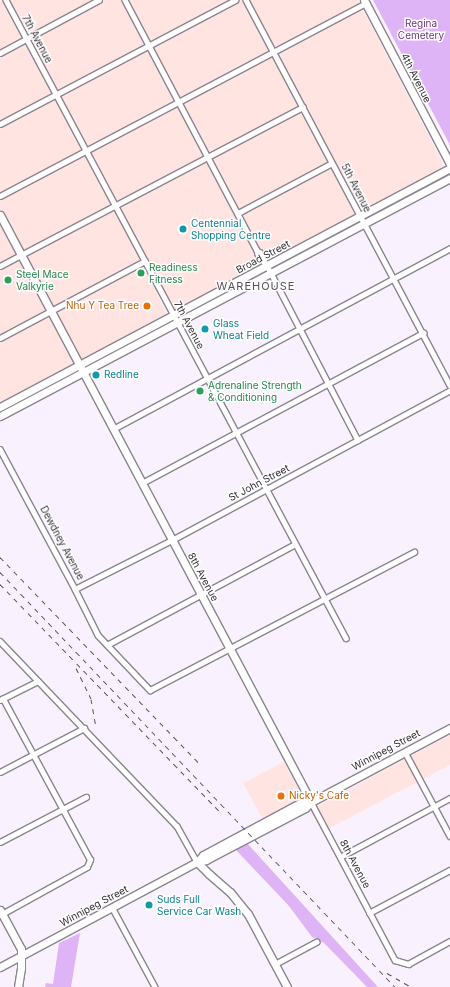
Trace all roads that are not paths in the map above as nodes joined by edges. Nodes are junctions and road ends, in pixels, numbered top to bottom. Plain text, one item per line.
1 (6, 0) edge
2 (99, 0) edge
3 (125, 0) edge
4 (234, 0) edge
5 (246, 0) edge
6 (365, 1) edge
7 (26, 39) junction
8 (149, 44) junction
9 (274, 51) junction
10 (0, 53) edge
11 (56, 95) junction
12 (178, 101) junction
13 (302, 107) junction
14 (0, 124) edge
15 (86, 150) junction
16 (208, 156) junction
17 (332, 163) junction
18 (450, 164) edge
19 (450, 168) edge
20 (450, 178) edge
21 (0, 196) edge
22 (115, 205) junction
23 (238, 213) junction
24 (0, 215) edge
25 (360, 217) junction
26 (364, 224) junction
27 (450, 248) edge
28 (21, 255) junction
29 (145, 261) junction
30 (0, 266) edge
31 (267, 267) junction
32 (393, 278) junction
33 (51, 311) junction
34 (173, 315) junction
35 (177, 323) junction
36 (299, 328) junction
37 (423, 334) junction
38 (0, 338) edge
39 (79, 365) junction
40 (84, 373) junction
41 (206, 378) junction
42 (328, 384) junction
43 (450, 385) edge
44 (450, 390) edge
45 (0, 407) edge
46 (0, 416) edge
47 (113, 429) junction
48 (236, 433) junction
49 (358, 440) junction
50 (0, 449) edge
51 (142, 483) junction
52 (266, 489) junction
53 (172, 540) junction
54 (295, 544) junction
55 (414, 552) dead end
56 (75, 589) junction
57 (201, 594) junction
58 (325, 599) junction
59 (346, 638) dead end
60 (0, 641) edge
61 (107, 645) junction
62 (230, 650) junction
63 (38, 681) junction
64 (2, 700) edge
65 (84, 728) junction
66 (450, 728) edge
67 (405, 752) junction
68 (33, 754) junction
69 (0, 772) edge
70 (86, 797) dead end
71 (450, 798) edge
72 (311, 802) junction
73 (434, 807) junction
74 (63, 810) junction
75 (450, 836) edge
76 (0, 842) edge
77 (340, 857) junction
78 (197, 862) junction
79 (450, 870) edge
80 (112, 907) junction
81 (1, 913) edge
82 (369, 913) junction
83 (450, 941) edge
84 (316, 942) dead end
85 (22, 956) junction
86 (275, 964) junction
87 (0, 967) edge
88 (18, 987) edge
89 (155, 987) edge
90 (288, 987) edge

1 - 7 street, 7th Avenue
2 - 7 street
3 - 8 street
4 - 8 street
5 - 9 street, 5th Avenue
6 - 9 street
6 - 18 main road, 4th Avenue
7 - 10 street
7 - 11 street, 7th Avenue
8 - 11 street
8 - 12 street
9 - 12 street
9 - 13 street, 5th Avenue
11 - 14 street
11 - 15 street, 7th Avenue
12 - 15 street
12 - 16 street
13 - 16 street
13 - 17 street, 5th Avenue
15 - 21 street
15 - 22 street, 7th Avenue
16 - 22 street
16 - 23 street
17 - 23 street
17 - 25 street, 5th Avenue
19 - 25 main road, Broad Street
20 - 26 main road, Broad Street
22 - 28 street
22 - 29 street, 7th Avenue
23 - 31 street
24 - 28 main road, 8th Avenue
25 - 26 street, 5th Avenue
25 - 31 main road, Broad Street
26 - 31 main road, Broad Street
26 - 32 street, 5th Avenue
27 - 32 street
28 - 30 street
28 - 33 main road, 8th Avenue
29 - 33 street
29 - 34 street, 7th Avenue
31 - 34 main road, Broad Street
31 - 35 main road, Broad Street
31 - 36 street
32 - 36 street
32 - 37 street, 5th Avenue
33 - 38 street
33 - 39 main road, 8th Avenue
34 - 35 street, 7th Avenue
34 - 39 main road, Broad Street
35 - 40 main road, Broad Street
35 - 41 street, 7th Avenue
36 - 41 street
36 - 42 street
37 - 42 street
37 - 43 street, 5th Avenue
39 - 40 main road, 8th Avenue
39 - 45 main road, Broad Street
40 - 46 main road, Broad Street
40 - 47 main road, 8th Avenue
41 - 47 street
41 - 48 street, 7th Avenue
42 - 48 street
42 - 49 street
44 - 49 street, St John Street
47 - 51 main road, 8th Avenue
48 - 51 street
48 - 52 street, 7th Avenue
49 - 52 street, St John Street
50 - 56 street, Dewdney Avenue
51 - 53 main road, 8th Avenue
52 - 53 street, St John Street
52 - 54 street, 7th Avenue
53 - 56 street, St John Street
53 - 57 main road, 8th Avenue
54 - 57 street
54 - 58 street, 7th Avenue
55 - 58 street
56 - 61 street, Dewdney Avenue
57 - 61 street
57 - 62 main road, 8th Avenue
58 - 59 street, 7th Avenue
58 - 62 street
60 - 63 street
61 - 62 street, Dewdney Avenue
62 - 72 main road, 8th Avenue
63 - 64 street
63 - 65 street
64 - 68 street
65 - 68 street
65 - 78 street
66 - 67 main road, Winnipeg Street
67 - 72 main road, Winnipeg Street
67 - 73 street
68 - 69 street
68 - 74 street
70 - 74 street
71 - 73 street
72 - 77 street, 8th Avenue
72 - 78 main road, Winnipeg Street
73 - 75 street
73 - 77 street
74 - 76 street
74 - 81 street
77 - 82 street, 8th Avenue
78 - 80 main road, Winnipeg Street
78 - 86 main road
79 - 82 street
80 - 85 main road, Winnipeg Street
80 - 89 street
81 - 85 main road
82 - 83 street, 8th Avenue
84 - 86 street
85 - 87 main road, Winnipeg Street
85 - 88 main road
86 - 90 main road

